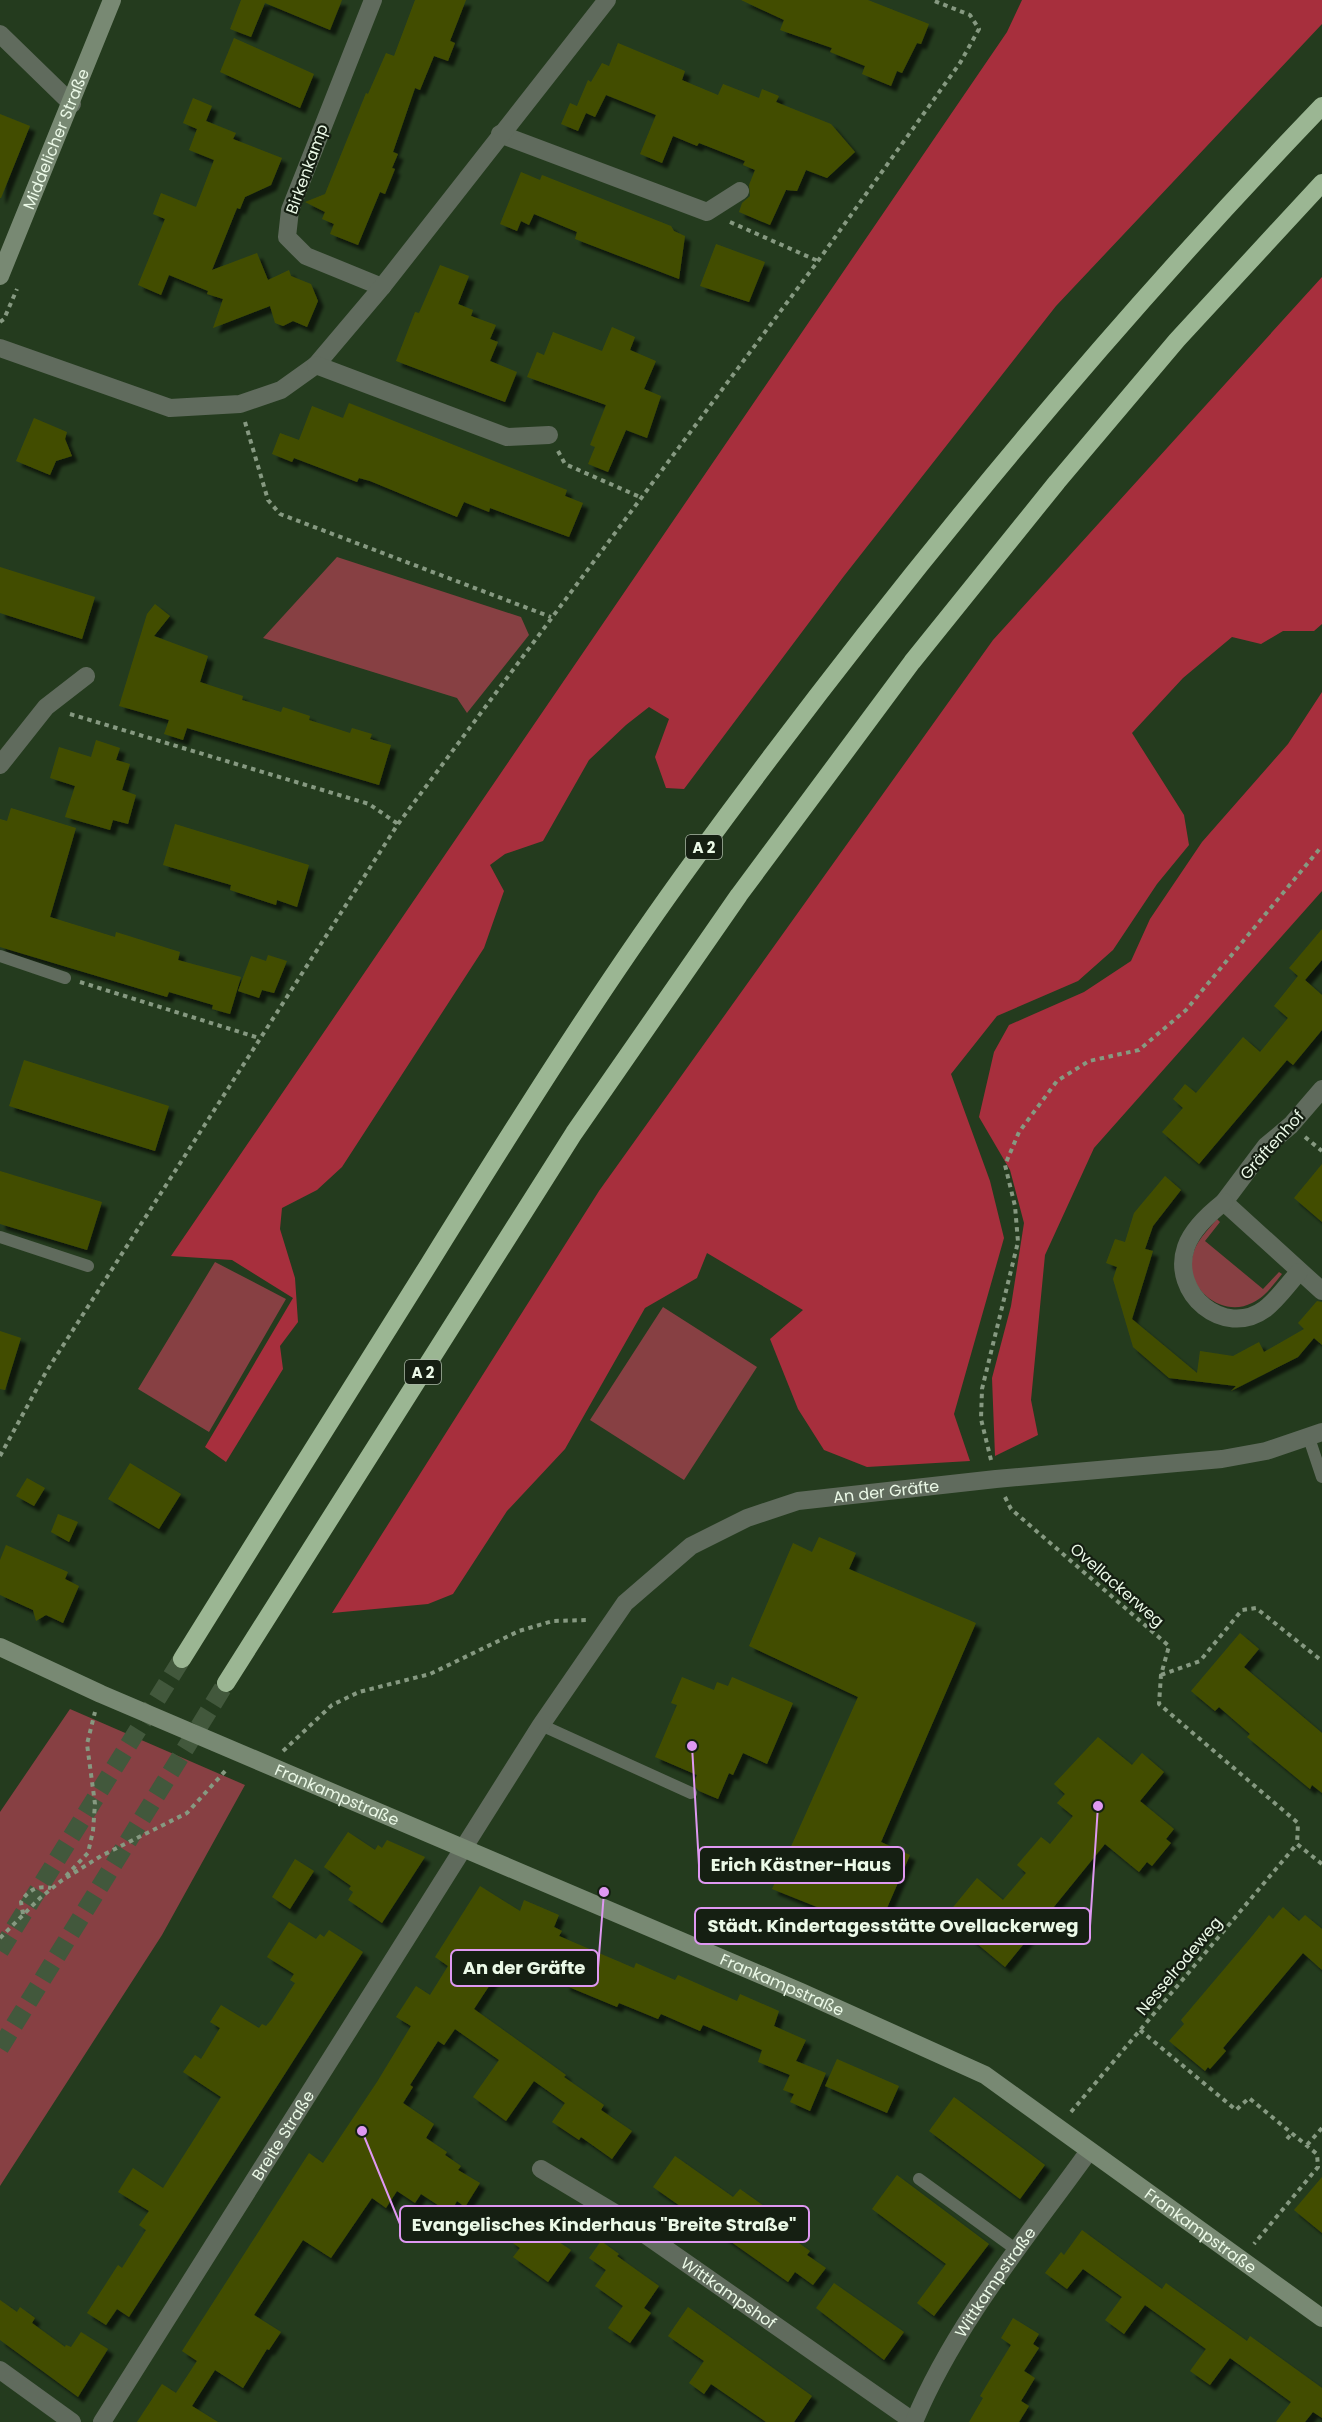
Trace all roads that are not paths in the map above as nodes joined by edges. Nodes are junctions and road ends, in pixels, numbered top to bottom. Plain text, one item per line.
1 (112, 0) edge
2 (373, 0) edge
3 (606, 0) edge
4 (0, 34) edge
5 (72, 104) junction
6 (1322, 106) edge
7 (500, 134) junction
8 (1322, 183) edge
9 (740, 191) dead end
10 (0, 276) edge
11 (382, 287) junction
12 (0, 348) edge
13 (316, 365) junction
14 (549, 435) road end
15 (86, 676) dead end
16 (0, 765) edge
17 (0, 956) edge
18 (65, 978) road end
19 (1322, 1089) edge
20 (1224, 1202) junction
21 (0, 1237) edge
22 (88, 1266) dead end
23 (1299, 1272) junction
24 (1322, 1291) edge
25 (1315, 1435) edge
26 (1322, 1477) edge
27 (0, 1647) edge
28 (182, 1659) tunnel mouth
29 (226, 1683) tunnel mouth
30 (541, 1725) junction
31 (691, 1793) dead end
32 (463, 1848) junction
33 (1089, 2151) junction
34 (541, 2169) dead end
35 (919, 2179) dead end
36 (1018, 2251) junction
37 (1322, 2318) edge
38 (0, 2370) edge
39 (72, 2422) edge
40 (102, 2422) edge
41 (914, 2422) edge

1 - 5 street, Middelicher Straße
2 - 11 street, Birkenkamp
3 - 7 street
4 - 5 street
5 - 10 street, Middelicher Straße
6 - 28 highway, A 2
7 - 9 street
7 - 11 street
8 - 29 highway, A 2
11 - 13 street
12 - 13 street
13 - 14 street
15 - 16 street
17 - 18 lane
19 - 20 street, Gräftenhof
20 - 23 street
20 - 23 street, Gräftenhof
21 - 22 lane
23 - 24 street
25 - 26 lane
25 - 30 street, An der Gräfte
27 - 32 street, Frankampstraße
30 - 31 lane
30 - 32 street, An der Gräfte
32 - 33 street, Frankampstraße
32 - 40 street, Breite Straße
33 - 36 street, Wittkampstraße
33 - 37 street, Frankampstraße
34 - 41 street, Wittkampshof
35 - 36 lane
36 - 41 street, Wittkampstraße
38 - 39 street

